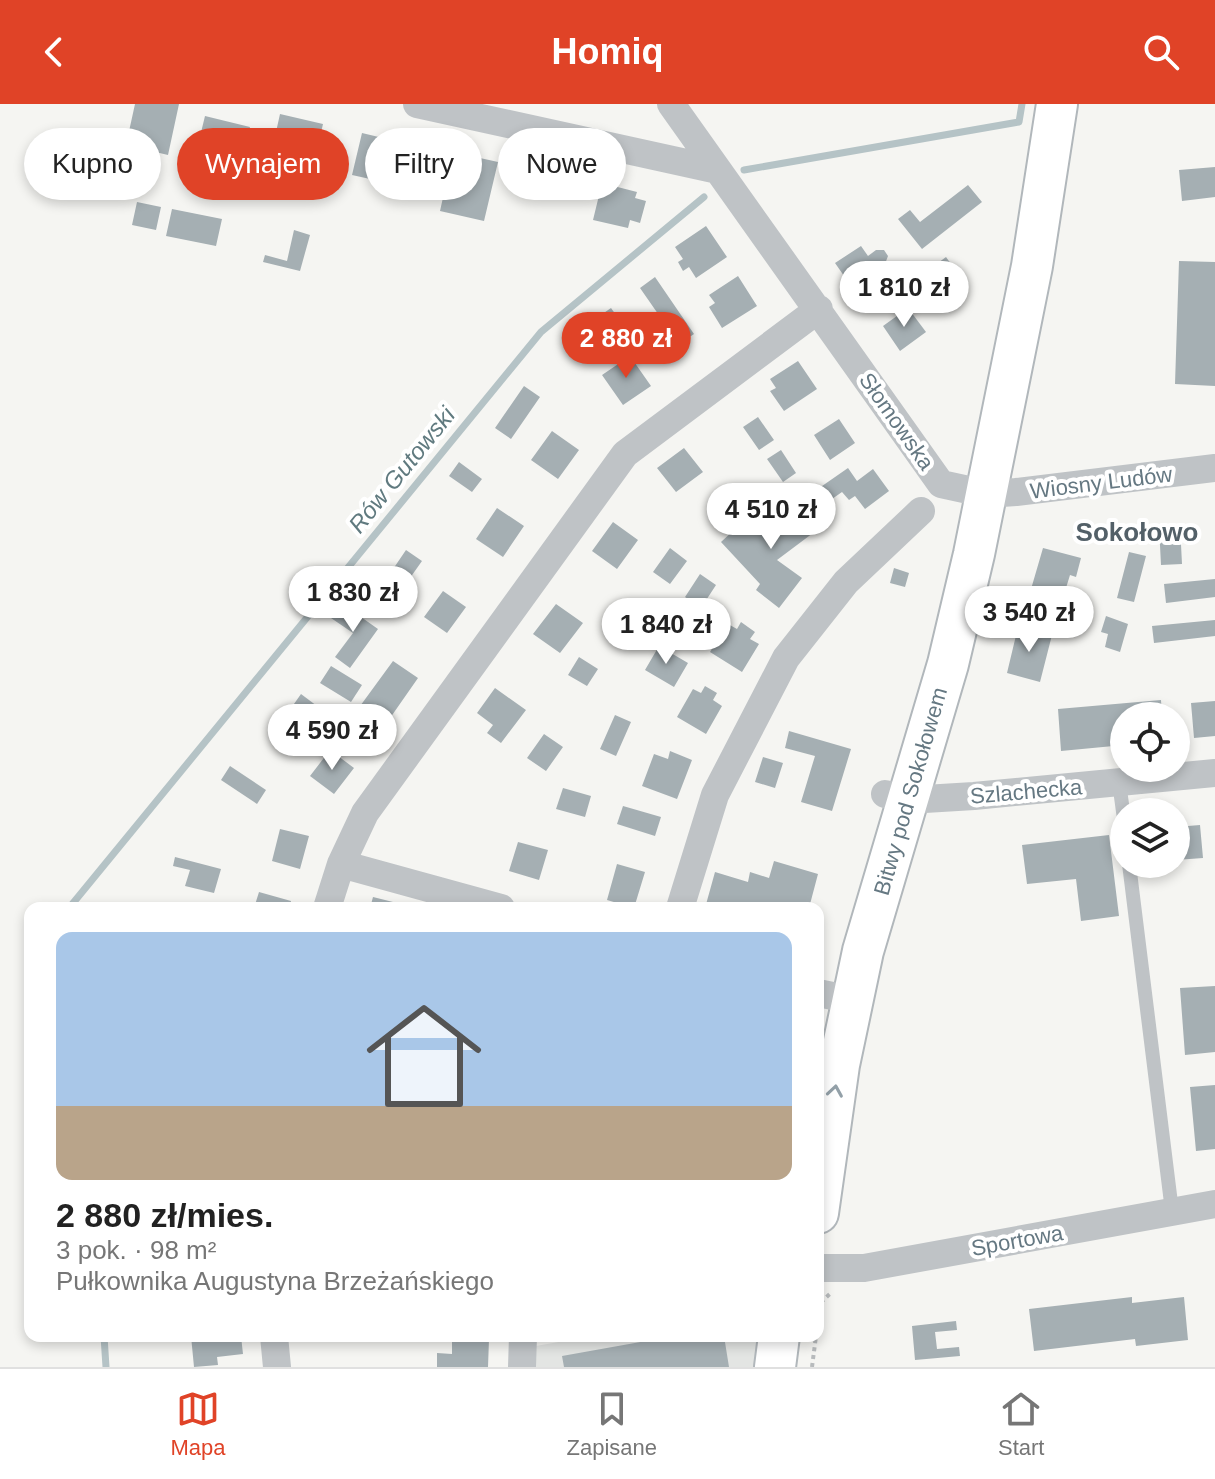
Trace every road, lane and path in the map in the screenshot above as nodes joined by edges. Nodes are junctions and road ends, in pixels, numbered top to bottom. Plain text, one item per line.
1 (417, 104) edge
2 (671, 104) edge
3 (1054, 118) edge
4 (718, 170) junction
5 (819, 309) junction
6 (1215, 468) edge
7 (976, 492) junction
8 (921, 511) dead end
9 (1215, 773) edge
10 (1190, 775) edge
11 (1119, 782) joint
12 (896, 797) junction
13 (1121, 798) edge
14 (341, 864) junction
15 (1131, 878) edge
16 (329, 902) edge
17 (479, 902) edge
18 (682, 902) edge
19 (833, 996) edge
20 (824, 1030) edge
21 (824, 1171) edge
22 (1215, 1204) edge
23 (1172, 1211) junction
24 (824, 1268) edge
25 (275, 1342) edge
26 (523, 1342) edge
27 (778, 1342) edge
28 (802, 1342) edge
29 (815, 1342) edge
30 (277, 1367) edge
31 (522, 1367) edge
32 (775, 1367) edge
33 (799, 1367) edge
34 (812, 1367) edge

1 - 4 street
2 - 4 street, Słomowska
3 - 7 street, Bitwy pod Sokołowem
4 - 5 street, Słomowska
5 - 7 street, Słomowska
5 - 14 street
6 - 7 street, Wiosny Ludów
7 - 12 street, Bitwy pod Sokołowem
8 - 18 street
9 - 10 street, Szlachecka
11 - 12 street, Szlachecka
11 - 13 lane
12 - 19 street, Bitwy pod Sokołowem
14 - 16 street
14 - 17 street
15 - 23 lane
19 - 20 street, Bitwy pod Sokołowem
21 -> 19 street, Bitwy pod Sokołowem
22 - 23 street, Sportowa
23 - 24 street, Sportowa
25 - 30 street
26 - 31 street
27 - 32 street
28 - 33 street
29 - 34 path

